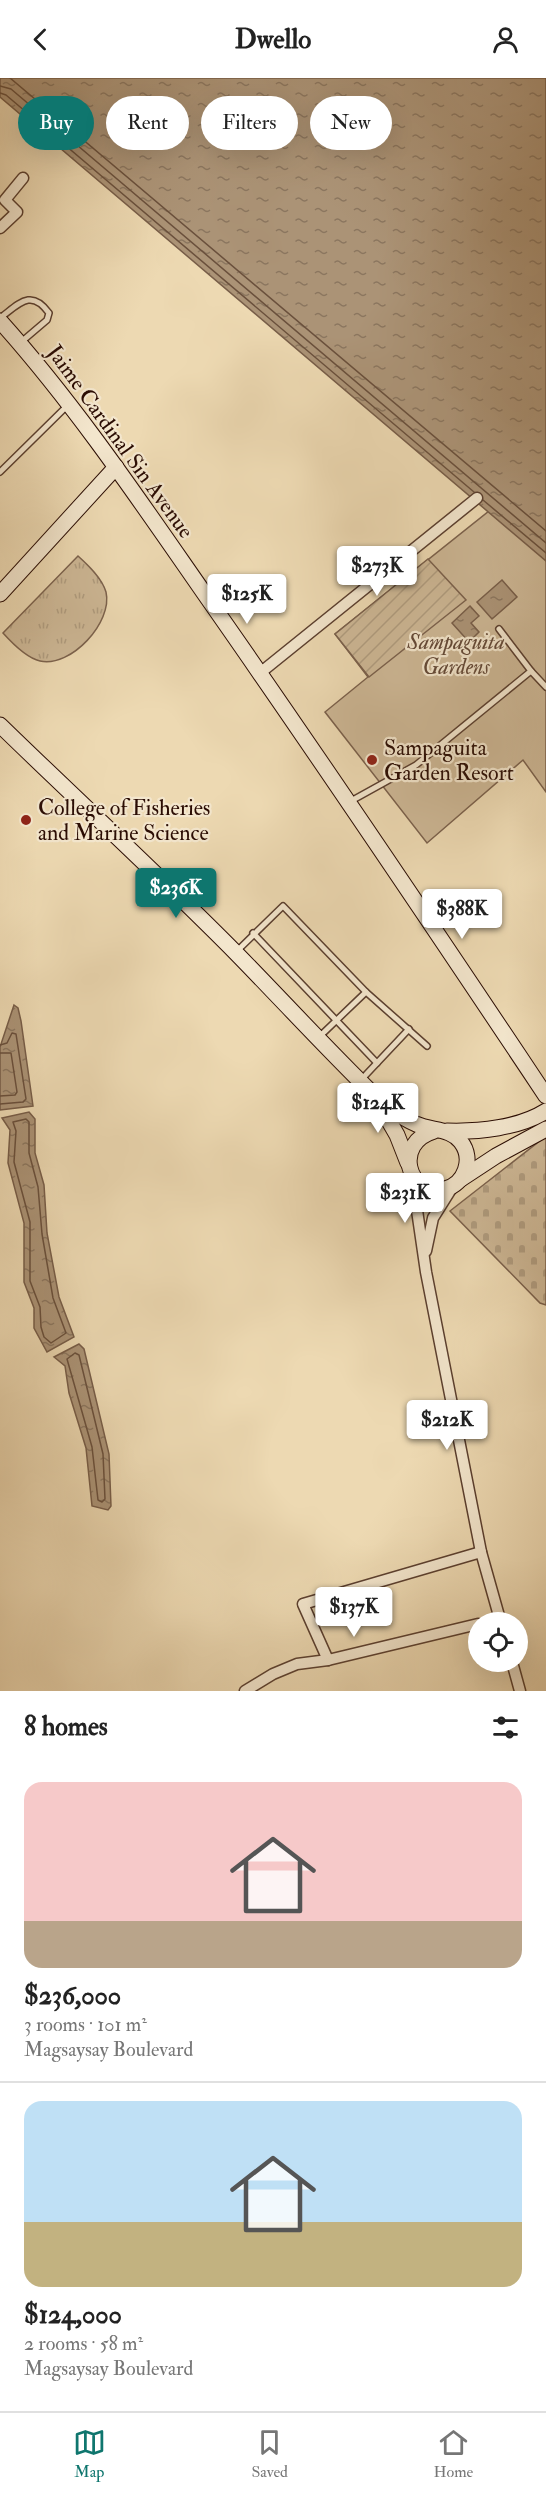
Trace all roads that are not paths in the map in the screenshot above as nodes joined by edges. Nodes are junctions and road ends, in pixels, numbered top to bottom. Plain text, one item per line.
1 (23, 178) dead end
2 (0, 228) edge
3 (0, 319) edge
4 (20, 343) junction
5 (69, 404) junction
6 (116, 467) junction
7 (0, 472) edge
8 (477, 498) dead end
9 (0, 594) edge
10 (499, 629) dead end
11 (531, 671) junction
12 (260, 673) junction
13 (546, 687) edge
14 (0, 726) edge
15 (350, 802) junction
16 (253, 933) junction
17 (235, 952) junction
18 (366, 992) junction
19 (337, 1019) junction
20 (409, 1029) junction
21 (317, 1039) junction
22 (427, 1046) dead end
23 (377, 1063) junction
24 (360, 1081) junction
25 (372, 1092) junction
26 (546, 1096) edge
27 (546, 1111) edge
28 (546, 1129) edge
29 (438, 1131) junction
30 (410, 1168) junction
31 (457, 1182) junction
32 (426, 1272) junction
33 (481, 1552) junction
34 (498, 1612) edge
35 (468, 1626) edge
36 (328, 1660) junction
37 (515, 1672) edge
38 (245, 1691) edge
39 (520, 1691) edge

1 - 2 street
3 - 4 main road, Jaime Cardinal Sin Avenue
3 - 4 lane
4 - 5 main road, Jaime Cardinal Sin Avenue
5 - 6 main road, Jaime Cardinal Sin Avenue
5 - 7 lane
6 - 9 main road
6 - 12 main road, Jaime Cardinal Sin Avenue
8 - 12 street
10 - 11 lane
11 - 13 lane
11 - 15 lane
12 - 15 main road, Jaime Cardinal Sin Avenue
14 - 17 main road
15 - 26 main road, Jaime Cardinal Sin Avenue
16 - 17 lane
16 - 18 lane
16 - 19 lane
17 - 21 main road
18 - 19 lane
18 - 20 lane
19 - 21 lane
19 - 23 lane
20 - 22 lane
20 - 23 lane
21 - 24 main road
23 - 24 lane
24 - 25 main road
25 - 29 main road
25 - 30 main road
27 - 29 main road
28 - 31 main road
29 - 30 main road
29 - 31 main road
30 - 31 main road
30 - 32 street
31 - 32 street
32 - 33 street
33 - 34 street
33 - 36 street
35 - 36 street
36 - 38 street
37 - 39 street

